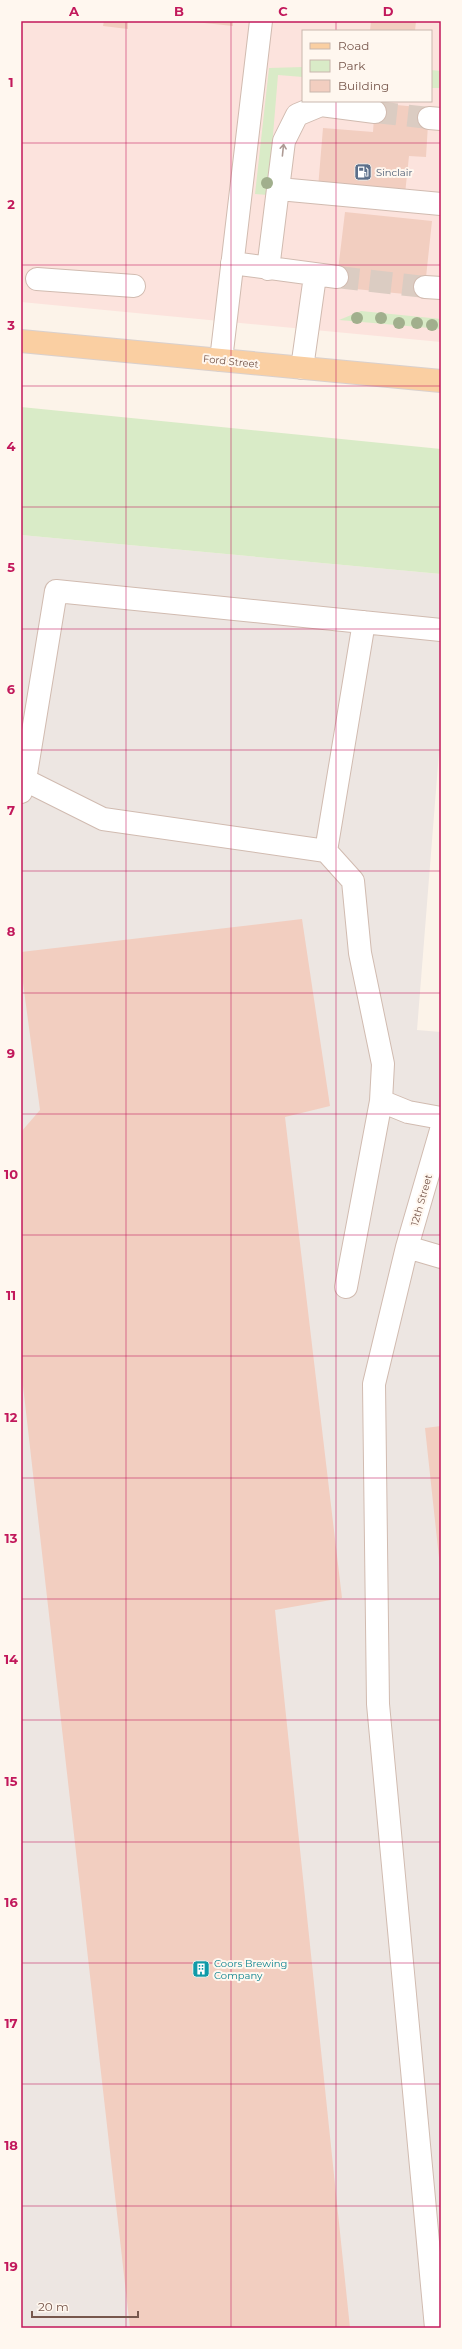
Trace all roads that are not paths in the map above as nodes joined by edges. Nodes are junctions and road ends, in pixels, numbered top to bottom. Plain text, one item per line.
1 (261, 21) edge
2 (375, 112) tunnel mouth
3 (278, 189) junction
4 (441, 204) edge
5 (232, 263) junction
6 (268, 268) junction
7 (315, 276) junction
8 (337, 277) tunnel mouth
9 (37, 279) dead end
10 (134, 286) dead end
11 (21, 341) edge
12 (221, 360) junction
13 (302, 368) junction
14 (441, 381) edge
15 (364, 622) junction
16 (441, 630) edge
17 (22, 784) edge
18 (326, 851) junction
19 (381, 1101) junction
20 (441, 1118) edge
21 (441, 1130) edge
22 (407, 1248) junction
23 (441, 1257) edge
24 (346, 1287) dead end
25 (436, 2328) edge

1 - 5 street
3 -> 2 street
3 - 4 street
3 - 6 street
5 - 6 street
5 - 12 street
6 - 7 street
7 - 8 street
7 - 13 street
9 - 10 street
11 - 12 main road, Ford Street
12 - 13 main road, Ford Street
13 - 14 main road, Ford Street
15 - 16 street
15 - 17 street
15 - 18 street
17 - 18 street
18 - 19 street
19 - 20 street
19 - 24 street
21 - 22 street, 12th Street
22 - 23 street
22 - 25 street, 12th Street

